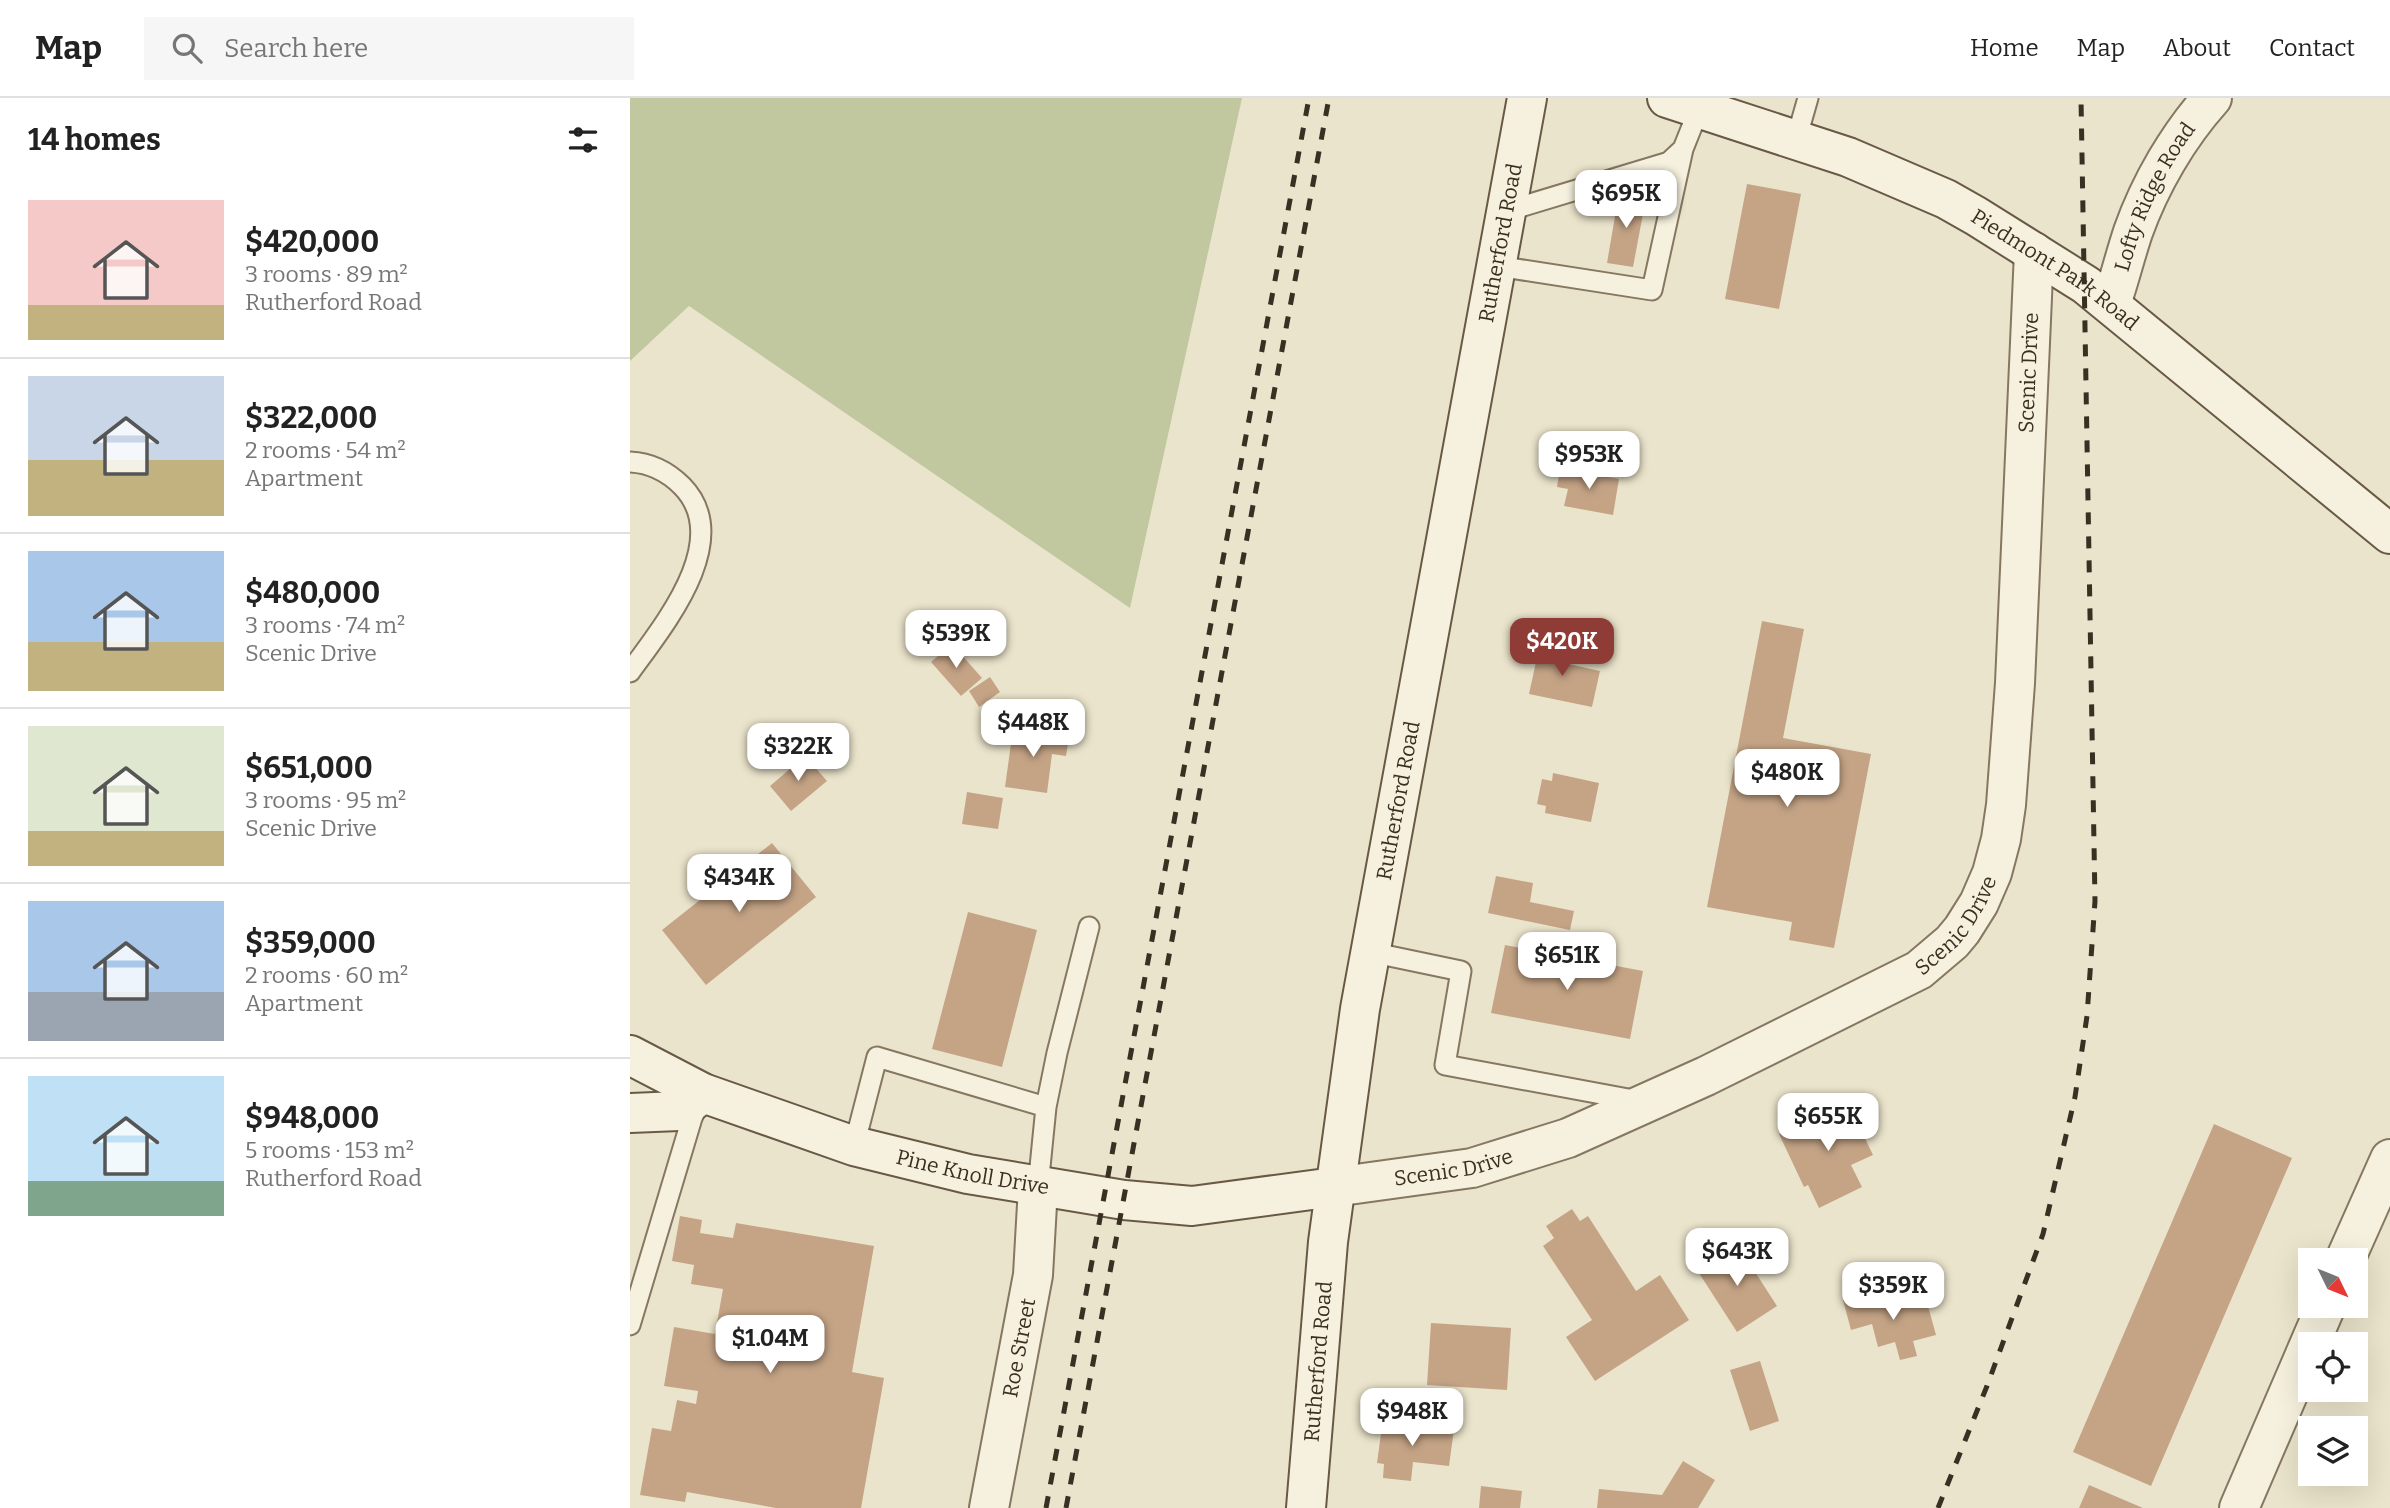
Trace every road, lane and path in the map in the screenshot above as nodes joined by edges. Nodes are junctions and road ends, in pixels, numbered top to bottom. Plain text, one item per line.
1 (1527, 98) edge
2 (1808, 98) edge
3 (2213, 98) edge
4 (1683, 103) edge
5 (1796, 140) junction
6 (1683, 149) junction
7 (1507, 211) junction
8 (2034, 252) junction
9 (1497, 266) junction
10 (2111, 304) junction
11 (630, 462) edge
12 (2390, 534) edge
13 (630, 672) edge
14 (1089, 926) dead end
15 (1370, 953) junction
16 (630, 1055) edge
17 (704, 1093) junction
18 (1647, 1102) junction
19 (1046, 1107) junction
20 (630, 1113) edge
21 (854, 1146) junction
22 (2390, 1159) edge
23 (1038, 1187) junction
24 (1334, 1187) junction
25 (2350, 1248) edge
26 (2321, 1318) edge
27 (630, 1325) edge
28 (989, 1508) edge
29 (1306, 1508) edge
30 (2239, 1508) edge

1 - 7 street, Rutherford Road
2 - 5 lane
3 - 10 street, Lofty Ridge Road
4 - 5 street, Piedmont Park Road
4 - 6 lane
5 - 8 street, Piedmont Park Road
6 - 7 lane
6 - 9 lane
7 - 9 street, Rutherford Road
8 - 10 street, Piedmont Park Road
8 - 18 street, Scenic Drive
9 - 15 street, Rutherford Road
10 - 12 street, Piedmont Park Road
11 - 13 lane
14 - 19 lane
15 - 18 lane
15 - 24 street, Rutherford Road
16 - 17 street, Pine Knoll Drive
17 - 20 street
17 - 21 street, Pine Knoll Drive
17 - 27 lane
18 - 24 street, Scenic Drive
19 - 21 lane
19 - 23 lane
21 - 23 street, Pine Knoll Drive
22 - 25 street
23 - 24 street, Pine Knoll Drive
23 - 28 street, Roe Street
24 - 29 street, Rutherford Road
26 - 30 street

